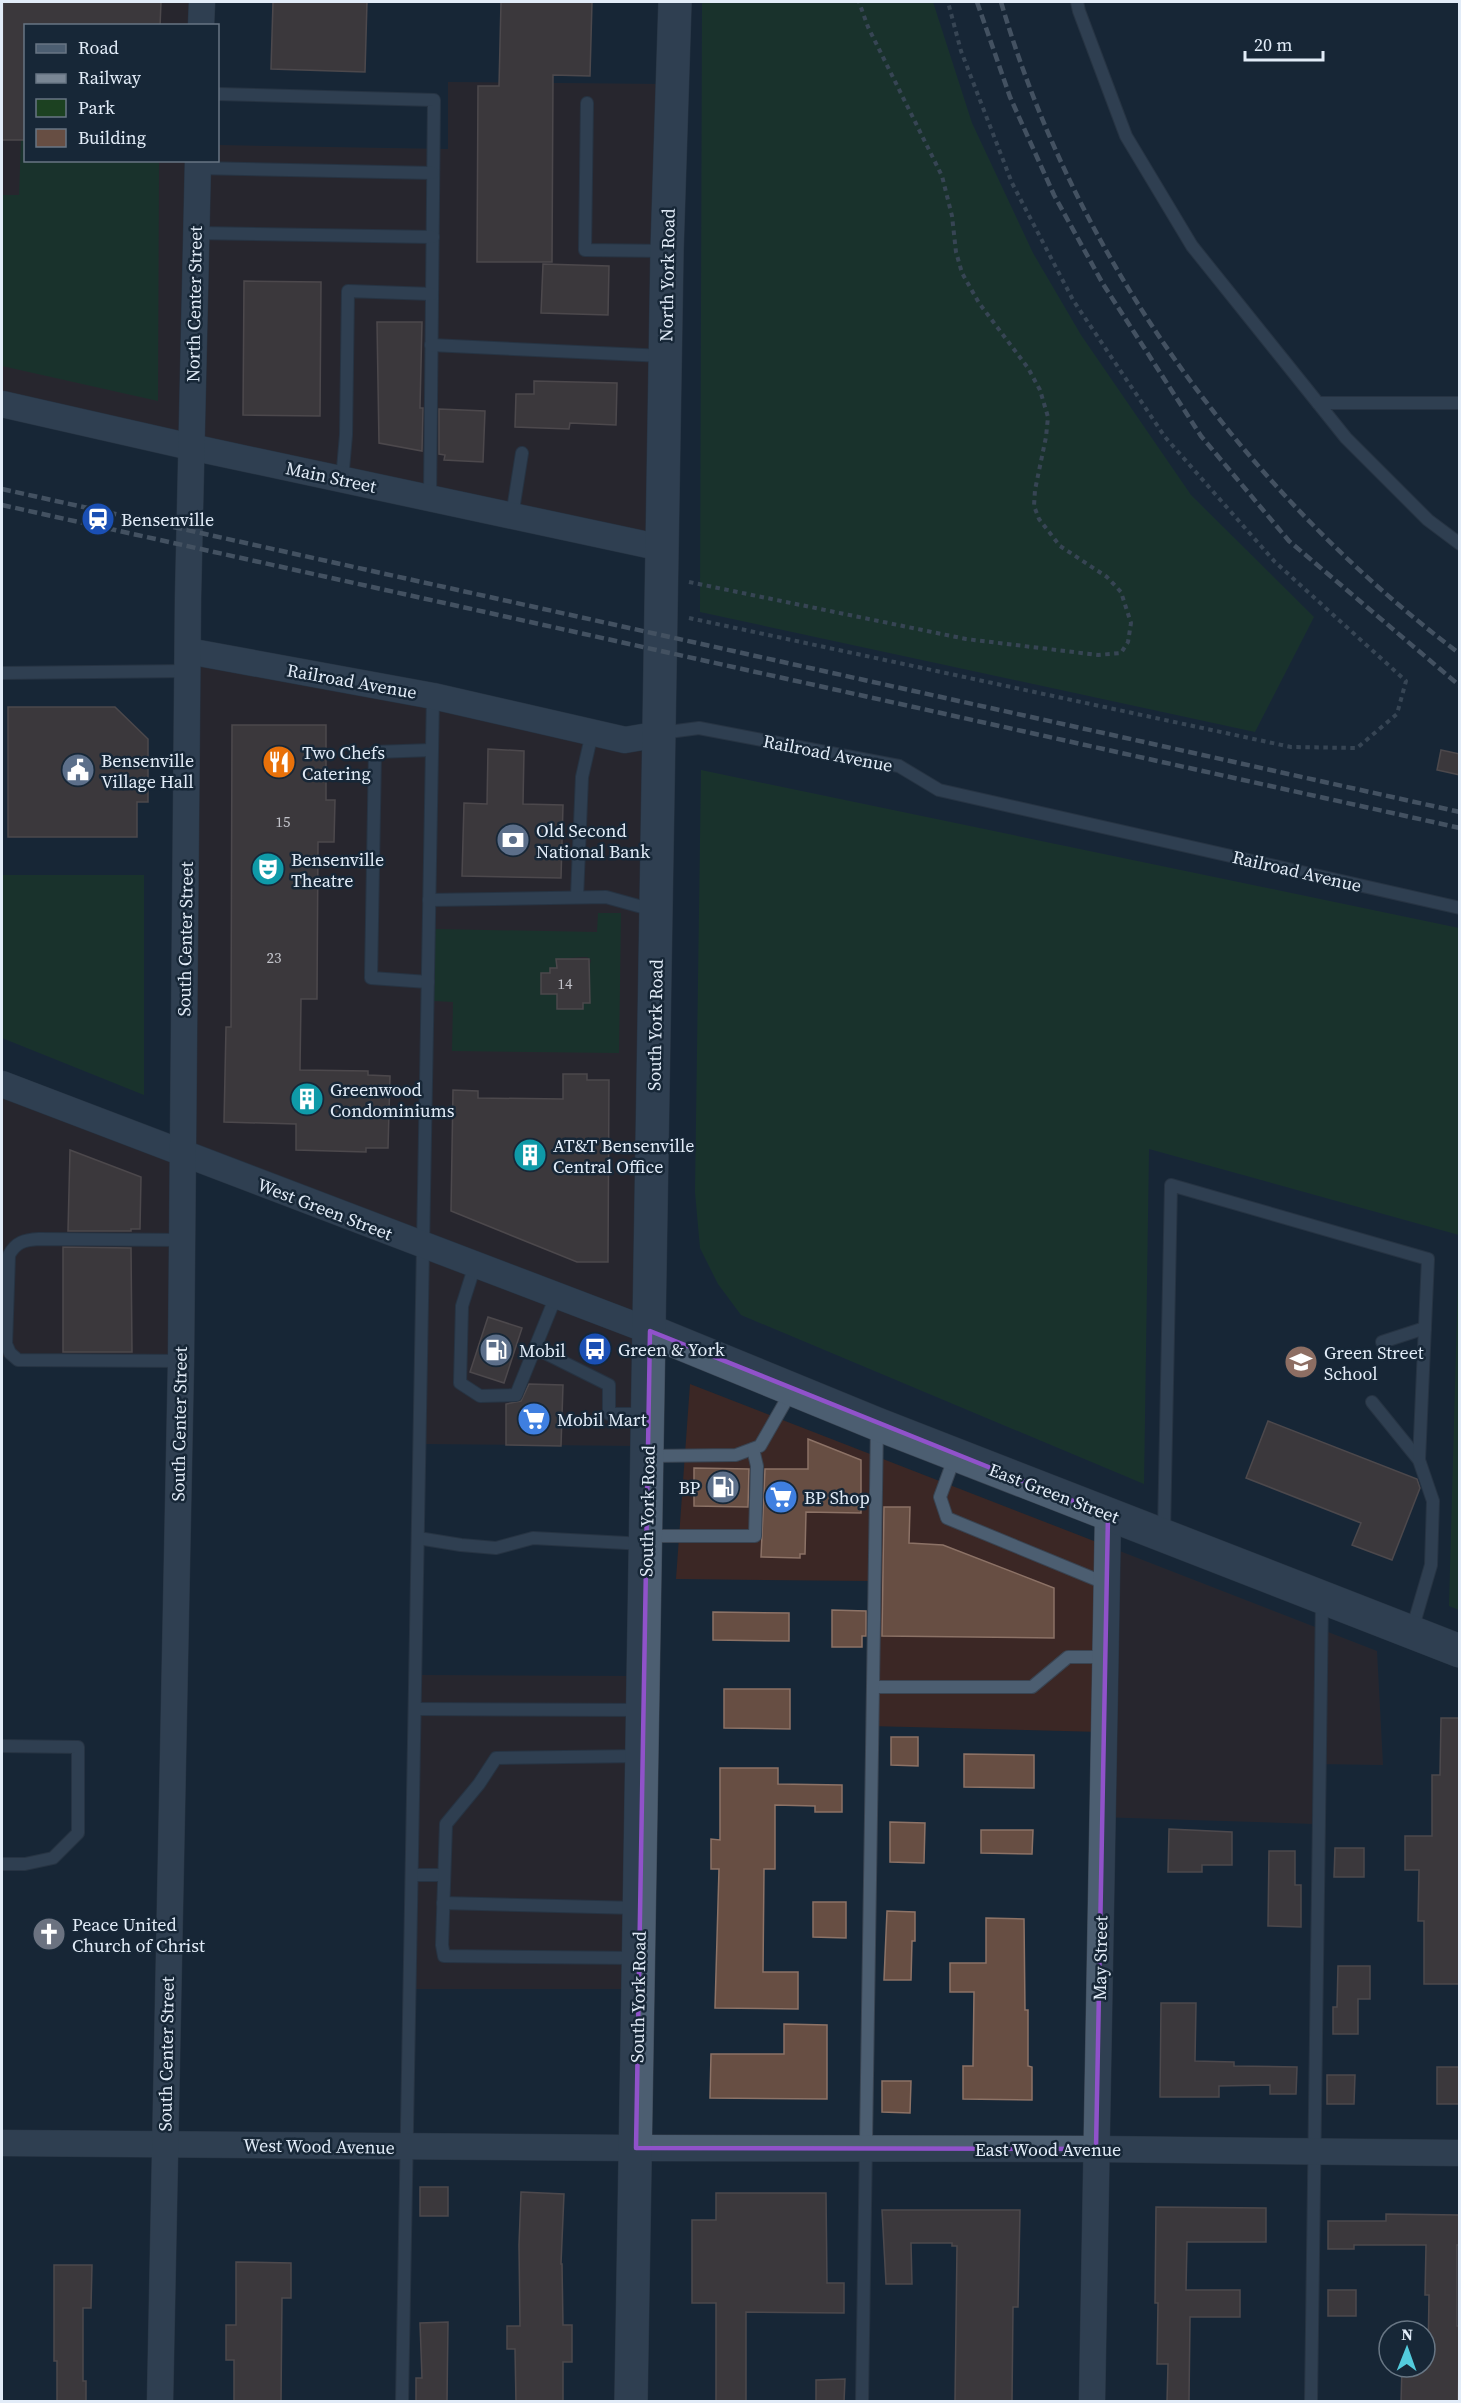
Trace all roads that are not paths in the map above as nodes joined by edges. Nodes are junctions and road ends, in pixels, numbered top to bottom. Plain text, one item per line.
1 (202, 2) edge
2 (675, 2) edge
3 (1077, 2) edge
4 (201, 24) edge
5 (219, 94) edge
6 (587, 103) dead end
7 (198, 164) edge
8 (433, 173) junction
9 (196, 233) junction
10 (433, 237) junction
11 (667, 250) junction
12 (432, 294) junction
13 (431, 345) junction
14 (665, 357) junction
15 (1318, 403) junction
16 (1460, 403) edge
17 (2, 404) edge
18 (190, 447) junction
19 (522, 453) dead end
20 (342, 480) junction
21 (430, 498) junction
22 (512, 516) junction
23 (1460, 544) edge
24 (662, 562) junction
25 (188, 661) junction
26 (2, 673) edge
27 (433, 696) junction
28 (592, 733) junction
29 (660, 734) junction
30 (432, 750) junction
31 (577, 897) junction
32 (429, 900) junction
33 (1460, 908) edge
34 (657, 912) junction
35 (428, 982) junction
36 (2, 1084) edge
37 (182, 1154) junction
38 (182, 1240) junction
39 (423, 1246) junction
40 (475, 1266) junction
41 (556, 1296) junction
42 (1425, 1328) junction
43 (650, 1331) junction
44 (1382, 1342) dead end
45 (535, 1348) junction
46 (181, 1361) junction
47 (792, 1390) junction
48 (1372, 1402) dead end
49 (648, 1414) junction
50 (877, 1424) junction
51 (753, 1449) junction
52 (956, 1455) junction
53 (648, 1456) junction
54 (1419, 1460) junction
55 (1108, 1515) junction
56 (1164, 1537) junction
57 (417, 1538) junction
58 (646, 1540) junction
59 (1107, 1584) junction
60 (1322, 1596) junction
61 (1411, 1632) junction
62 (1460, 1651) edge
63 (1105, 1657) junction
64 (874, 1687) junction
65 (415, 1708) junction
66 (643, 1710) junction
67 (2, 1746) edge
68 (642, 1756) junction
69 (2, 1864) edge
70 (412, 1875) junction
71 (444, 1875) junction
72 (443, 1904) junction
73 (640, 1908) junction
74 (639, 1958) junction
75 (2, 2143) edge
76 (164, 2144) junction
77 (407, 2147) junction
78 (636, 2148) junction
79 (867, 2149) junction
80 (1096, 2149) junction
81 (1315, 2152) junction
82 (1460, 2153) edge
83 (160, 2402) edge
84 (402, 2402) edge
85 (631, 2402) edge
86 (862, 2402) edge
87 (1092, 2402) edge
88 (1311, 2402) edge

1 - 4 street
2 - 11 main road, North York Road
3 - 15 lane
5 - 8 lane
6 - 11 lane
7 - 8 lane
7 - 9 street, North Center Street
8 - 10 lane
9 - 10 lane
9 - 18 street, North Center Street
10 - 12 lane
11 - 14 main road, North York Road
12 - 13 lane
12 - 20 lane
13 - 14 lane
13 - 21 lane
14 - 24 main road, North York Road
15 - 16 lane
15 - 23 lane
17 - 18 street, Main Street
18 - 20 street, Main Street
18 - 25 street, South Center Street
19 - 22 lane
20 - 21 street, Main Street
21 - 22 street, Main Street
22 - 24 street, Main Street
24 - 29 main road, South York Road
25 - 26 lane
25 - 27 street, Railroad Avenue
25 - 37 street, South Center Street
27 - 28 street, Railroad Avenue
27 - 30 lane
28 - 29 street, Railroad Avenue
28 - 31 lane
29 - 33 lane, Railroad Avenue
29 - 34 main road, South York Road
30 - 32 lane
30 - 35 lane
31 - 32 lane
31 - 34 lane
32 - 35 lane
34 - 43 main road, South York Road
35 - 39 lane
36 - 37 street, West Green Street
37 - 38 street, South Center Street
37 - 39 street, West Green Street
38 - 46 street, South Center Street
38 - 46 lane
39 - 40 street, West Green Street
39 - 57 lane
40 - 41 street, West Green Street
40 - 45 lane
41 - 43 street, West Green Street
41 - 45 lane
42 - 44 lane
42 - 54 lane
42 - 56 lane
43 - 47 main road, East Green Street
43 - 49 main road, South York Road
45 - 49 lane
46 - 76 street, South Center Street
47 - 50 main road, East Green Street
47 - 51 lane
48 - 54 lane
49 - 53 main road, South York Road
50 - 52 main road, East Green Street
50 - 64 lane
51 - 53 lane
51 - 58 lane
52 - 55 main road, East Green Street
52 - 59 lane
53 - 58 main road, South York Road
54 - 61 lane
55 - 56 main road, East Green Street
55 - 59 street, May Street
56 - 60 main road, East Green Street
57 - 58 lane
57 - 65 lane
58 - 66 main road, South York Road
59 - 63 street, May Street
60 - 61 main road, East Green Street
60 - 81 lane
61 - 62 main road, East Green Street
63 - 64 lane
63 - 80 street, May Street
64 - 79 lane
65 - 66 lane
65 - 70 lane
66 - 68 main road, South York Road
67 - 69 lane
68 - 71 lane
68 - 73 main road, South York Road
70 - 71 lane
70 - 77 lane
71 - 72 lane
72 - 73 lane
72 - 74 lane
73 - 74 main road, South York Road
74 - 78 main road, South York Road
75 - 76 street, West Wood Avenue
76 - 77 street, West Wood Avenue
76 - 83 street, South Center Street
77 - 78 street, West Wood Avenue
77 - 84 lane
78 - 79 street, East Wood Avenue
78 - 85 main road, South York Road
79 - 80 street, East Wood Avenue
79 - 86 lane
80 - 81 street, East Wood Avenue
80 - 87 street, May Street
81 - 82 street, East Wood Avenue
81 - 88 lane

